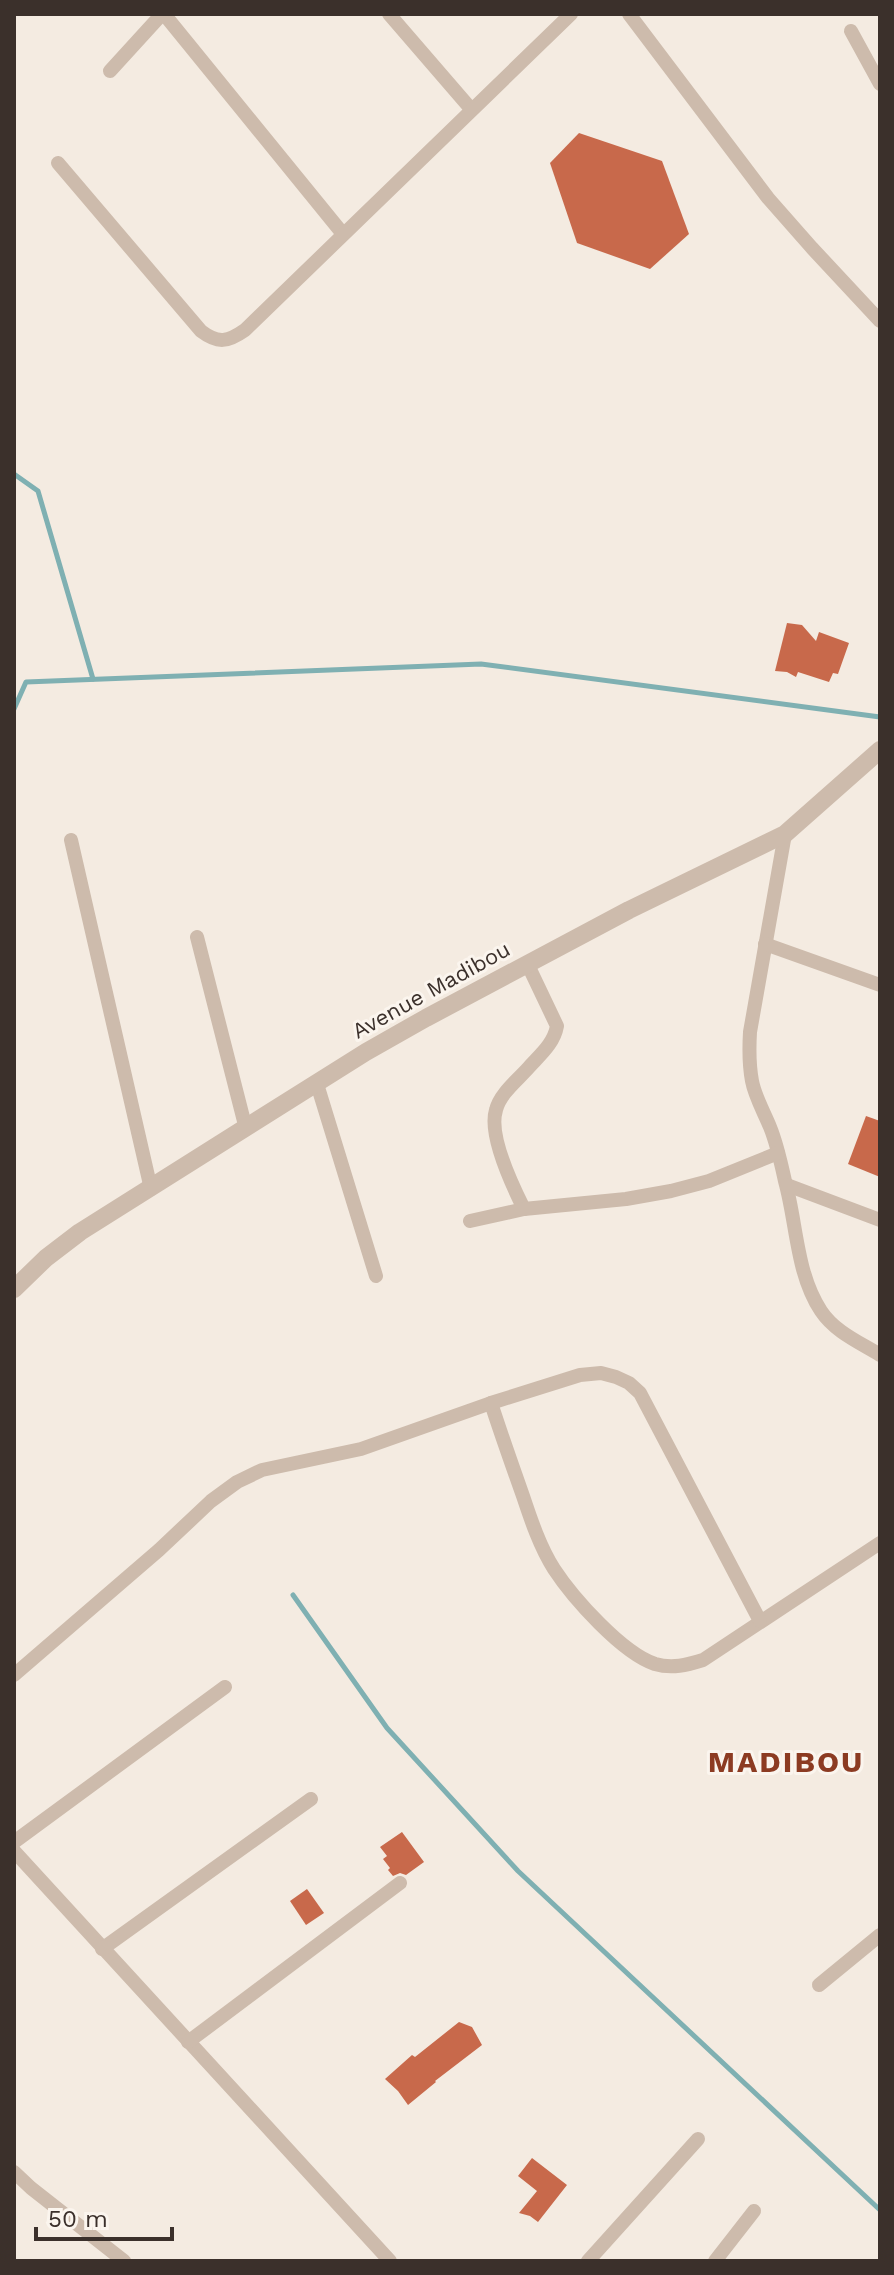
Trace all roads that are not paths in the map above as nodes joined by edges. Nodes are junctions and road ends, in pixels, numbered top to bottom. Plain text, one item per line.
1 (163, 14) edge
2 (389, 14) edge
3 (571, 14) edge
4 (629, 14) edge
5 (851, 31) dead end
6 (110, 71) dead end
7 (880, 84) edge
8 (471, 109) junction
9 (58, 163) dead end
10 (343, 234) junction
11 (880, 321) edge
12 (880, 750) edge
13 (785, 834) junction
14 (71, 840) dead end
15 (197, 937) dead end
16 (765, 944) junction
17 (527, 963) junction
18 (880, 985) edge
19 (317, 1084) junction
20 (246, 1129) junction
21 (778, 1153) junction
22 (787, 1185) junction
23 (151, 1189) junction
24 (524, 1209) junction
25 (880, 1220) edge
26 (470, 1221) dead end
27 (376, 1276) dead end
28 (14, 1289) edge
29 (880, 1355) edge
30 (491, 1403) junction
31 (880, 1543) edge
32 (760, 1621) junction
33 (14, 1675) edge
34 (225, 1687) dead end
35 (311, 1799) dead end
36 (14, 1842) edge
37 (14, 1851) edge
38 (400, 1883) dead end
39 (880, 1935) edge
40 (102, 1949) junction
41 (819, 1985) dead end
42 (188, 2042) junction
43 (698, 2139) dead end
44 (14, 2172) edge
45 (754, 2211) dead end
46 (124, 2261) edge
47 (390, 2261) edge
48 (588, 2261) edge
49 (715, 2261) edge

1 - 6 street
1 - 10 street
2 - 8 street
3 - 8 street
4 - 11 street
5 - 7 street
8 - 10 street
9 - 10 street
12 - 13 street, Avenue Madibou
13 - 16 street
13 - 17 street, Avenue Madibou
14 - 23 street
15 - 20 street
16 - 18 street
16 - 21 street
17 - 19 street, Avenue Madibou
17 - 24 street
19 - 20 street, Avenue Madibou
19 - 27 street
20 - 23 street, Avenue Madibou
21 - 22 street
21 - 24 street
22 - 25 street
22 - 29 street
23 - 28 street, Avenue Madibou
24 - 26 street
30 - 32 street
30 - 32 street
30 - 33 street
31 - 32 street
34 - 36 street
35 - 40 street
37 - 40 street
38 - 42 street
39 - 41 street
40 - 42 street
42 - 47 street
43 - 48 street
44 - 46 street
45 - 49 street

